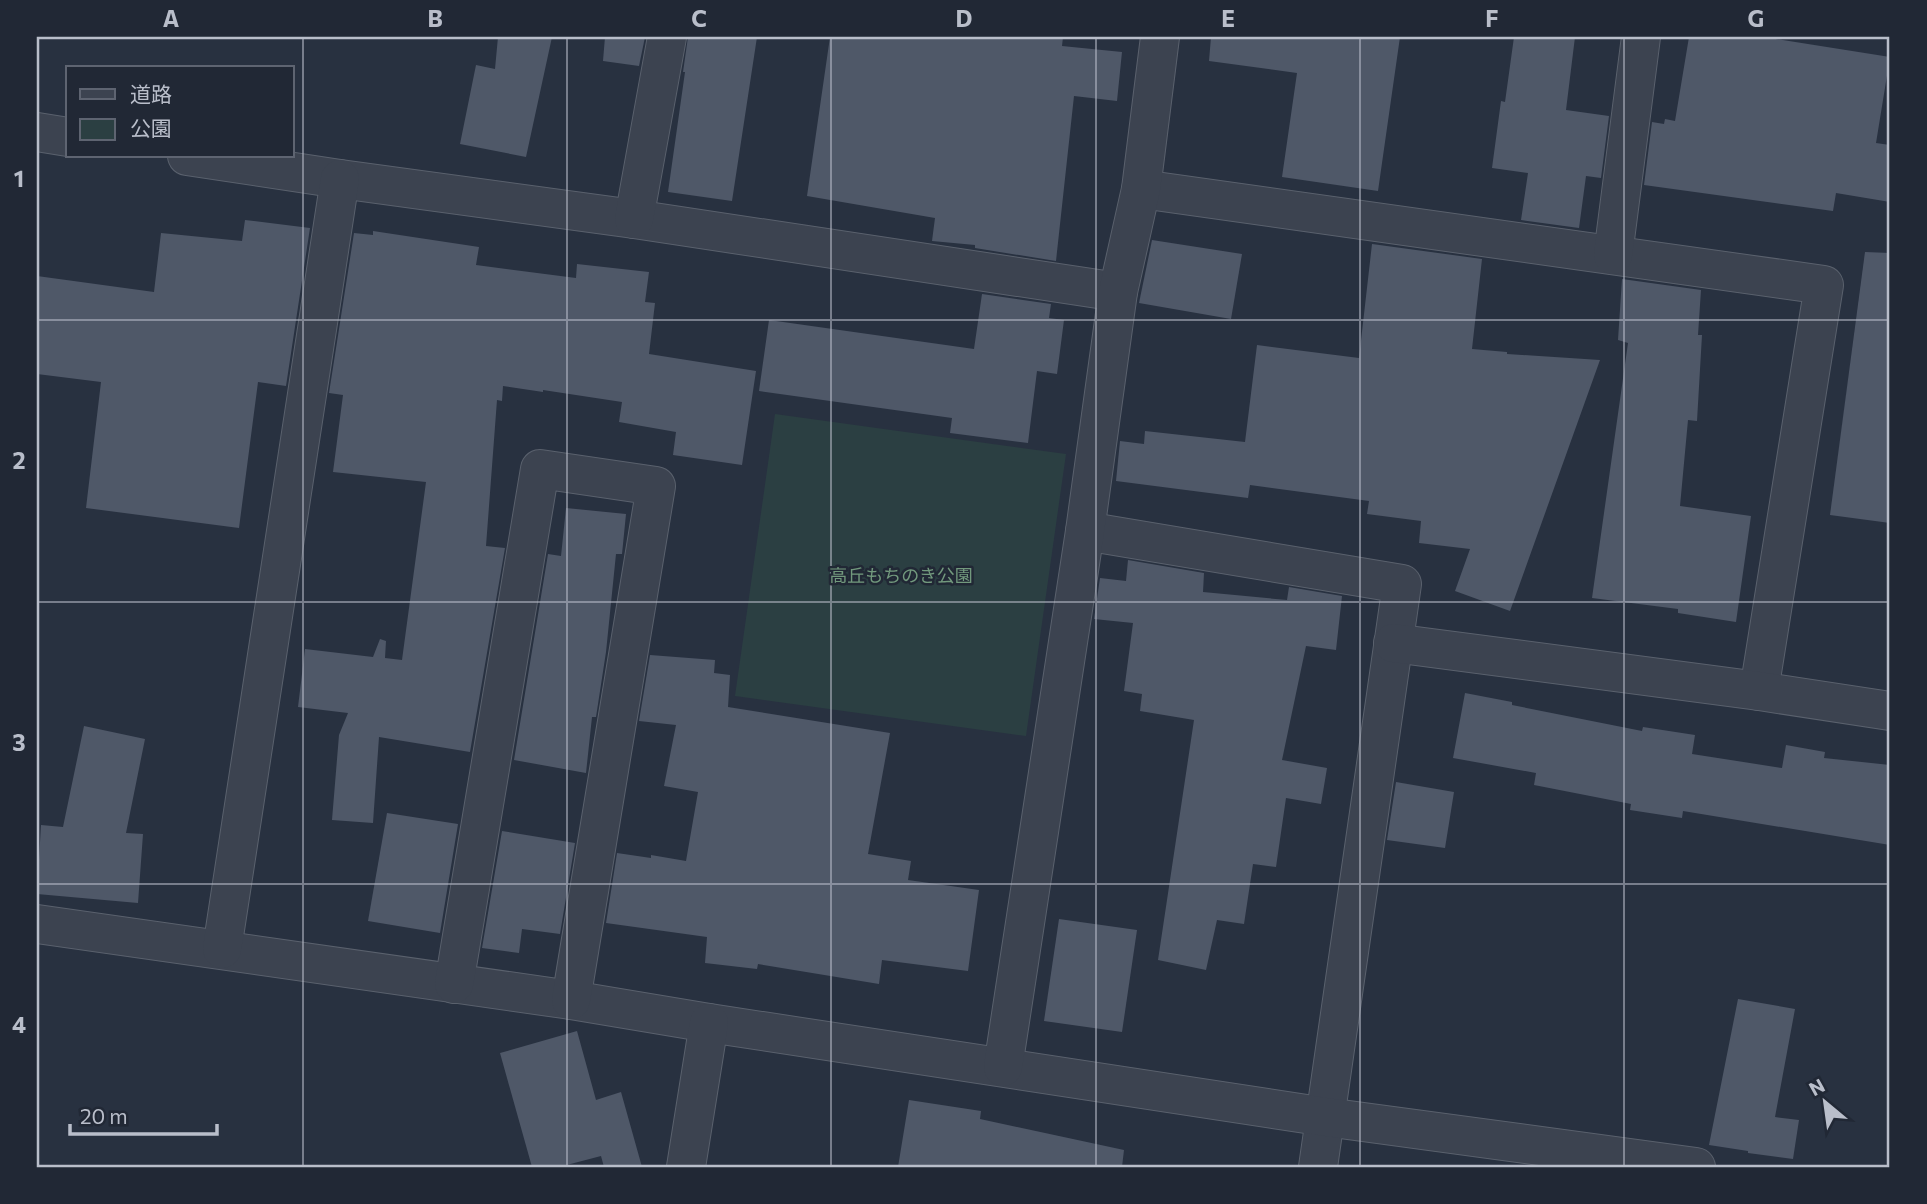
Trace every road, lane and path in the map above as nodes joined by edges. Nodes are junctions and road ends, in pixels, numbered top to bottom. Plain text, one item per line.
1 (667, 37) edge
2 (1160, 37) edge
3 (1641, 37) edge
4 (37, 132) edge
5 (66, 137) edge
6 (200, 158) edge
7 (340, 180) junction
8 (1140, 189) junction
9 (634, 219) junction
10 (1612, 255) junction
11 (1118, 292) junction
12 (1085, 531) junction
13 (1393, 643) junction
14 (1759, 691) junction
15 (1890, 711) edge
16 (37, 924) edge
17 (222, 949) junction
18 (454, 984) junction
19 (571, 1000) junction
20 (709, 1023) junction
21 (1003, 1067) junction
22 (1326, 1117) junction
23 (686, 1167) edge
24 (1318, 1167) edge
25 (1696, 1167) edge

1 - 9 street
2 - 8 street
3 - 10 street
4 - 5 street
6 - 7 street
7 - 9 street
7 - 17 street
8 - 10 street
8 - 11 street
9 - 11 street
10 - 14 street
11 - 12 street
12 - 13 street
12 - 21 street
13 - 14 street
13 - 22 street
14 - 15 street
16 - 17 street
17 - 18 street
18 - 19 street
18 - 19 street
19 - 20 street
20 - 21 street
20 - 23 street
21 - 22 street
22 - 24 street
22 - 25 street

